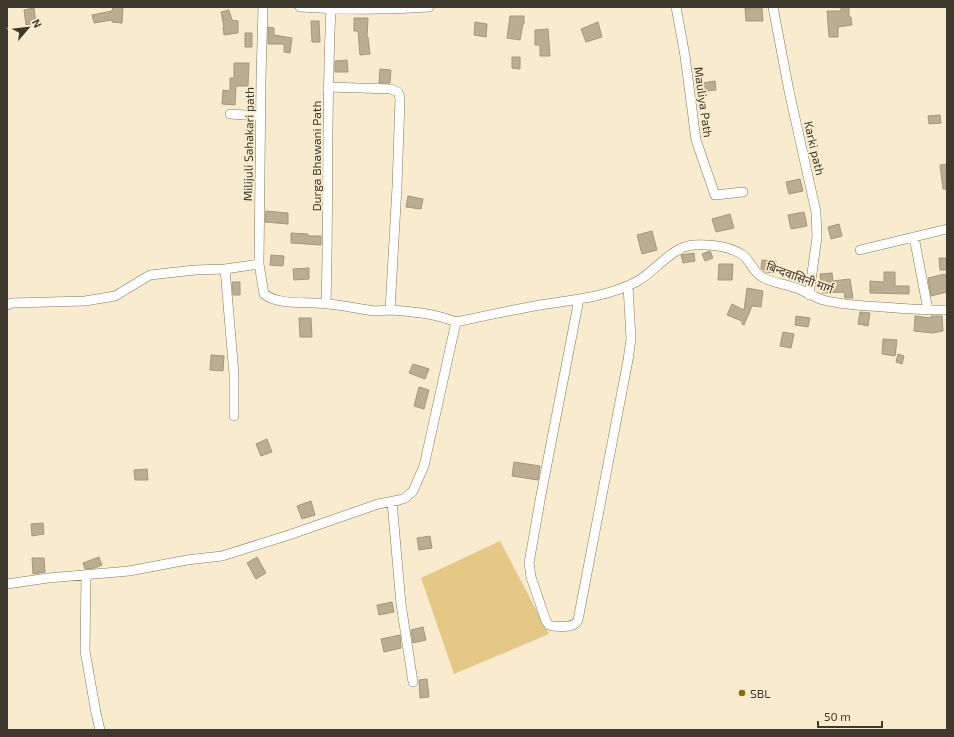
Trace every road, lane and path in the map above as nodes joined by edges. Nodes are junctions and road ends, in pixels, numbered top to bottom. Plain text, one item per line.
1 (264, 7) edge
2 (300, 7) edge
3 (428, 7) edge
4 (676, 7) edge
5 (773, 7) edge
6 (331, 9) junction
7 (328, 87) junction
8 (230, 114) dead end
9 (261, 116) junction
10 (743, 192) dead end
11 (947, 229) edge
12 (914, 237) junction
13 (860, 250) dead end
14 (259, 264) junction
15 (225, 269) junction
16 (628, 286) junction
17 (809, 295) junction
18 (579, 299) junction
19 (326, 303) junction
20 (7, 305) edge
21 (390, 310) junction
22 (928, 310) junction
23 (947, 310) edge
24 (456, 322) junction
25 (234, 416) dead end
26 (392, 502) junction
27 (86, 575) junction
28 (7, 584) edge
29 (413, 682) dead end
30 (100, 730) edge

1 - 9 street, Milijuli Sahakari path
2 - 6 street
3 - 6 street
4 - 10 street, Mauliya Path
5 - 17 street, Karki path
6 - 7 street, Durga Bhawani Path
7 - 19 street, Durga Bhawani Path
7 - 21 street
8 - 9 street
9 - 14 street, Milijuli Sahakari path
11 - 12 street
12 - 13 street
12 - 22 street
14 - 15 street
14 - 19 street, Milijuli Sahakari path
15 - 20 street
15 - 25 street
16 - 17 street, बिन्दवासिनी मार्ग
16 - 18 street, बिन्दवासिनी मार्ग
16 - 18 street
17 - 22 street, बिन्दवासिनी मार्ग
18 - 24 street, बिन्दवासिनी मार्ग
19 - 21 street
21 - 24 street
22 - 23 street, बिन्दवासिनी मार्ग
24 - 26 street
26 - 27 street
26 - 29 street
27 - 28 street
27 - 30 street

